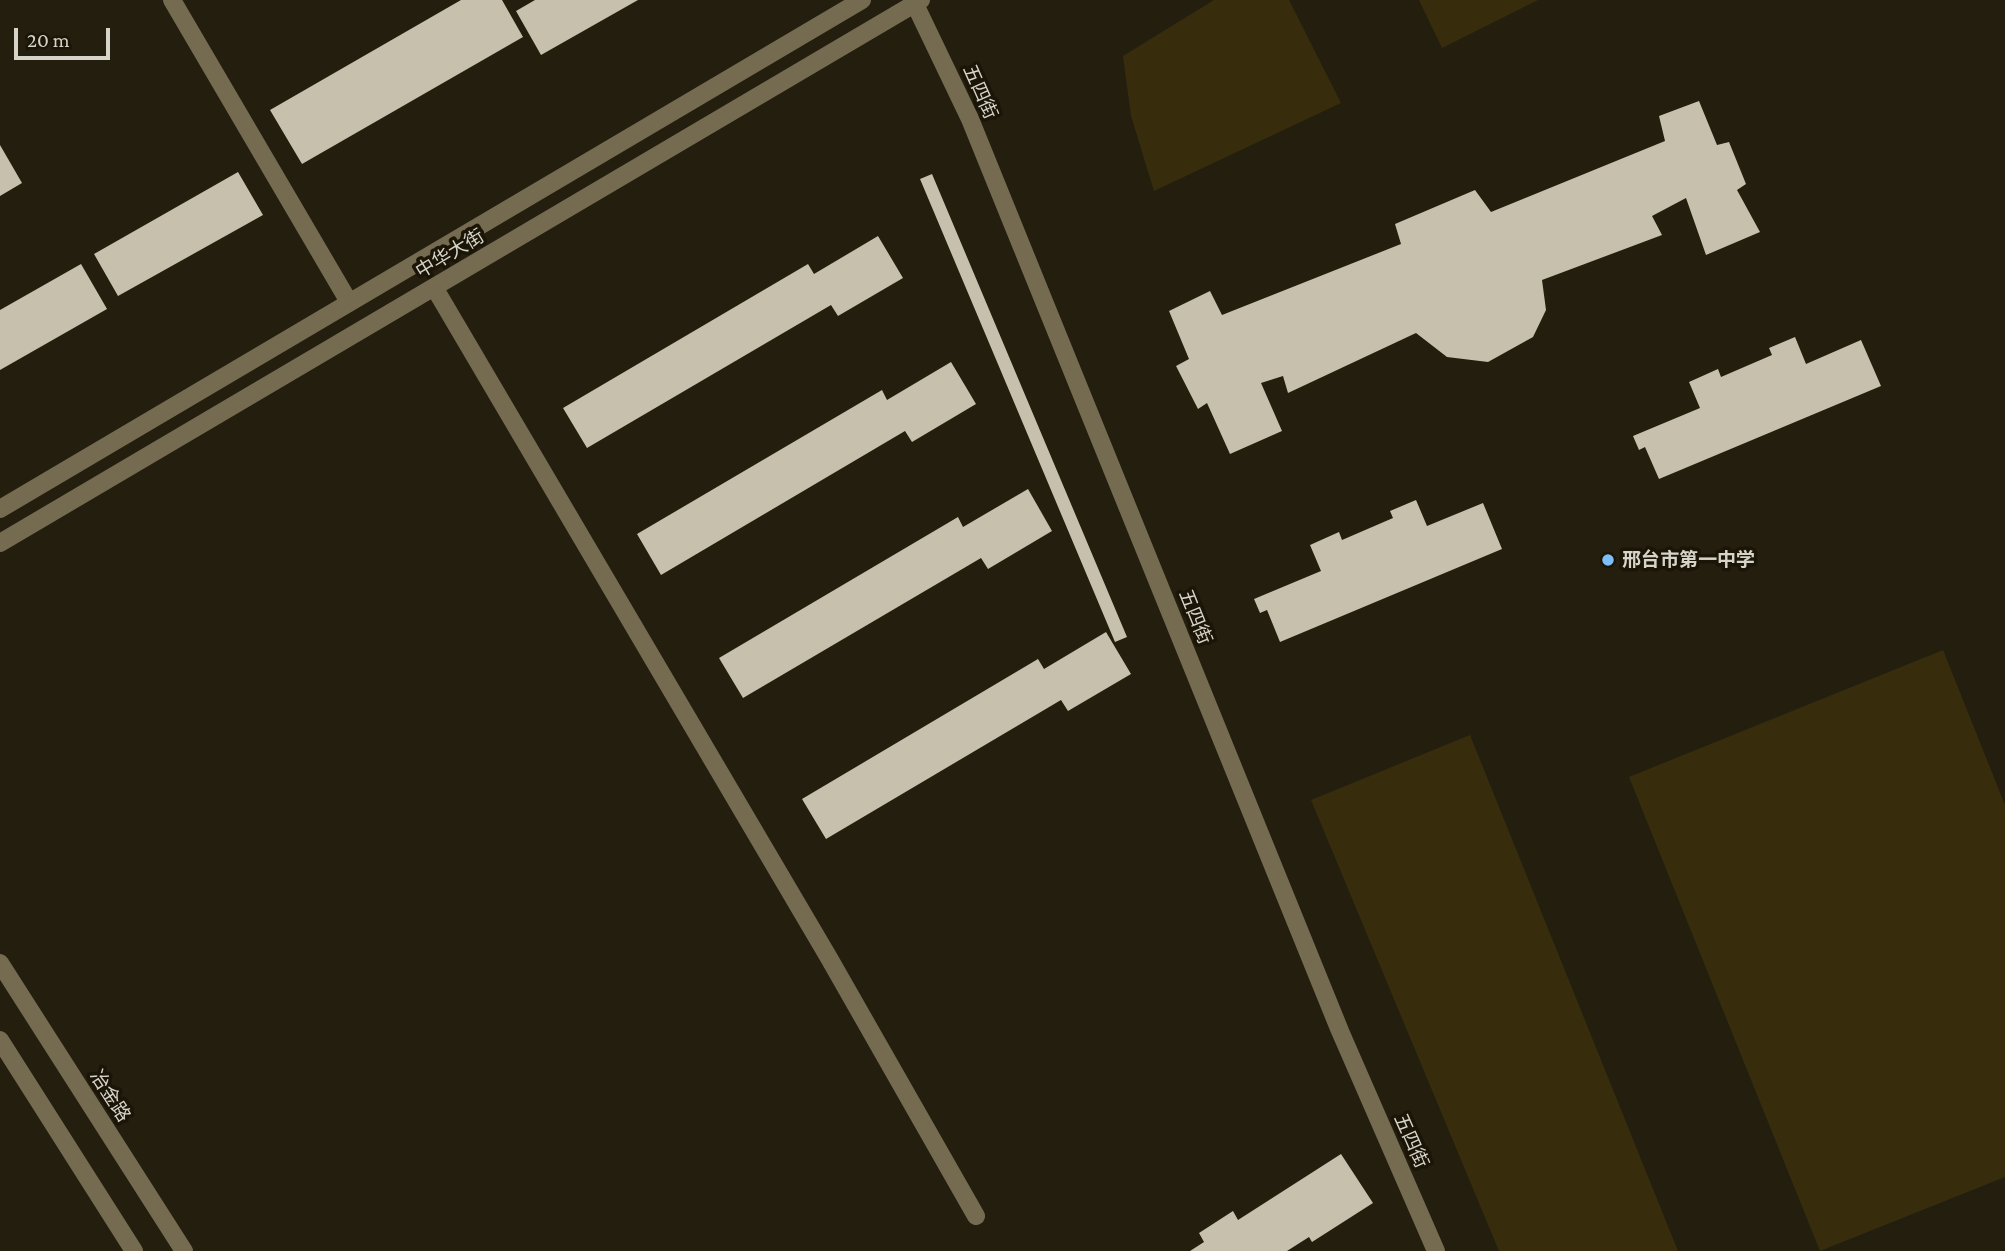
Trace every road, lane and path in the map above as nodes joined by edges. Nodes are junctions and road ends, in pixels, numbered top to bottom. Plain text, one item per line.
1 (172, 0) edge
2 (862, 0) edge
3 (917, 1) edge
4 (434, 288) junction
5 (349, 302) junction
6 (0, 509) edge
7 (0, 543) edge
8 (0, 963) edge
9 (0, 1041) edge
10 (976, 1216) dead end
11 (135, 1251) edge
12 (184, 1251) edge
13 (1436, 1251) edge

1 - 5 street
2 - 5 street, 中华大街
3 - 4 street, 中华大街
3 - 13 street, 五四街
4 - 7 street, 中华大街
4 - 10 street
5 - 6 street, 中华大街
8 - 12 street, 冶金路
9 - 11 street

